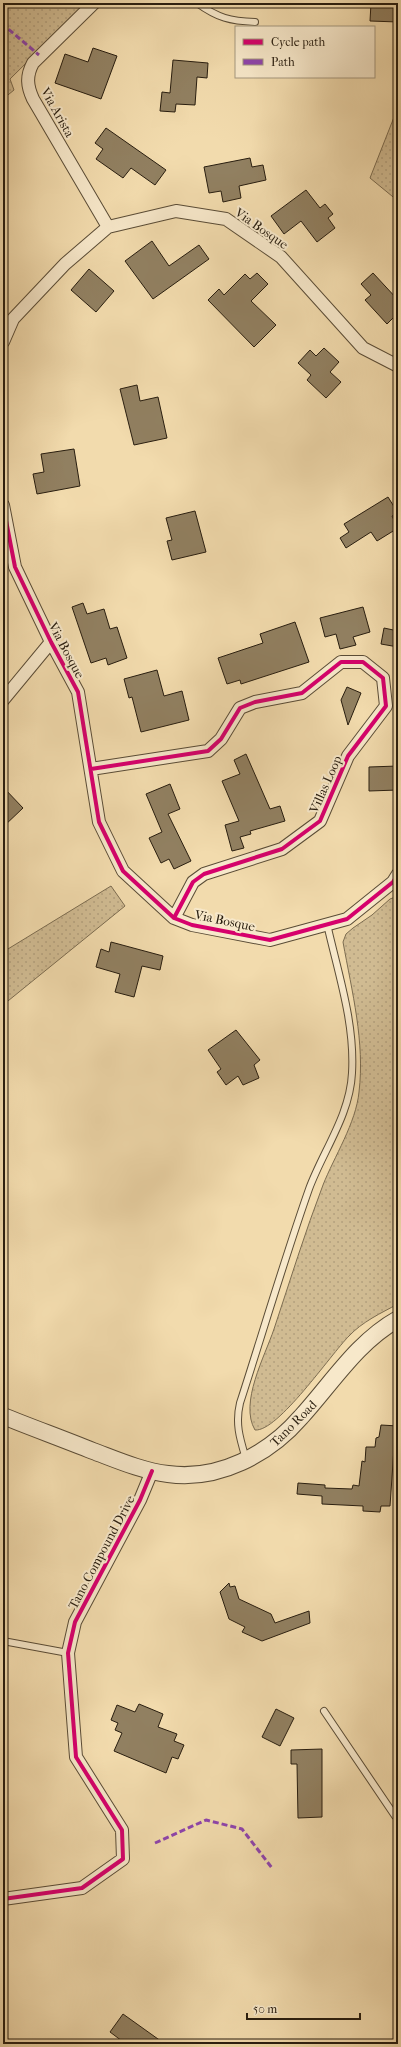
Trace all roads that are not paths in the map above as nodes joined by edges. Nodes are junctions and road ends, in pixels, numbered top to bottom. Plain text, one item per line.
1 (94, 3) edge
2 (197, 3) edge
3 (255, 22) dead end
4 (108, 227) junction
5 (3, 342) edge
6 (398, 366) edge
7 (3, 505) edge
8 (50, 642) junction
9 (3, 700) edge
10 (91, 769) junction
11 (396, 880) edge
12 (174, 918) junction
13 (327, 924) junction
14 (398, 1319) edge
15 (3, 1416) edge
16 (246, 1460) junction
17 (152, 1471) junction
18 (3, 1641) edge
19 (68, 1653) junction
20 (324, 1711) dead end
21 (398, 1819) edge
22 (3, 1899) edge

1 - 4 street, Via Arista
2 - 3 lane
4 - 5 street, Via Bosque
4 - 6 street, Via Bosque
7 - 8 street, Via Bosque
8 - 9 street
8 - 10 street, Via Bosque
10 - 12 street, Via Bosque
10 - 12 street, Villas Loop
11 - 13 street, Via Bosque
12 - 13 street, Via Bosque
13 - 16 lane
14 - 16 street, Tano Road
15 - 17 street, Tano Road
16 - 17 street, Tano Road
17 - 19 street, Tano Compound Drive
18 - 19 lane
19 - 22 street, Tano Compound Drive
20 - 21 lane

